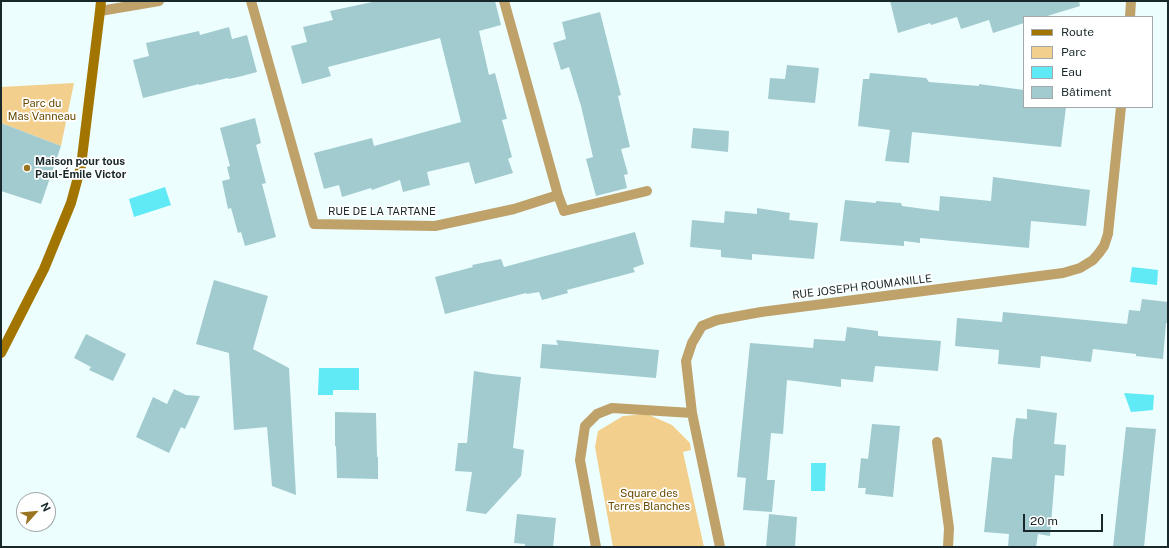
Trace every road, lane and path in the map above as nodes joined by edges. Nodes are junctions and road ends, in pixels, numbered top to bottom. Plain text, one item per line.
1 (159, 1) edge
2 (251, 1) edge
3 (504, 1) edge
4 (1131, 1) edge
5 (100, 6) edge
6 (1130, 16) edge
7 (1120, 108) edge
8 (646, 191) dead end
9 (558, 195) junction
10 (1, 353) edge
11 (692, 413) junction
12 (937, 442) dead end
13 (596, 547) edge
14 (720, 547) edge
15 (948, 547) edge

1 - 5 street
2 - 9 street, RUE DE LA TARTANE
3 - 9 street
4 - 6 street
5 - 10 street
7 - 11 street, RUE JOSEPH ROUMANILLE
8 - 9 street
11 - 13 street
11 - 14 street, RUE JOSEPH ROUMANILLE
12 - 15 street

